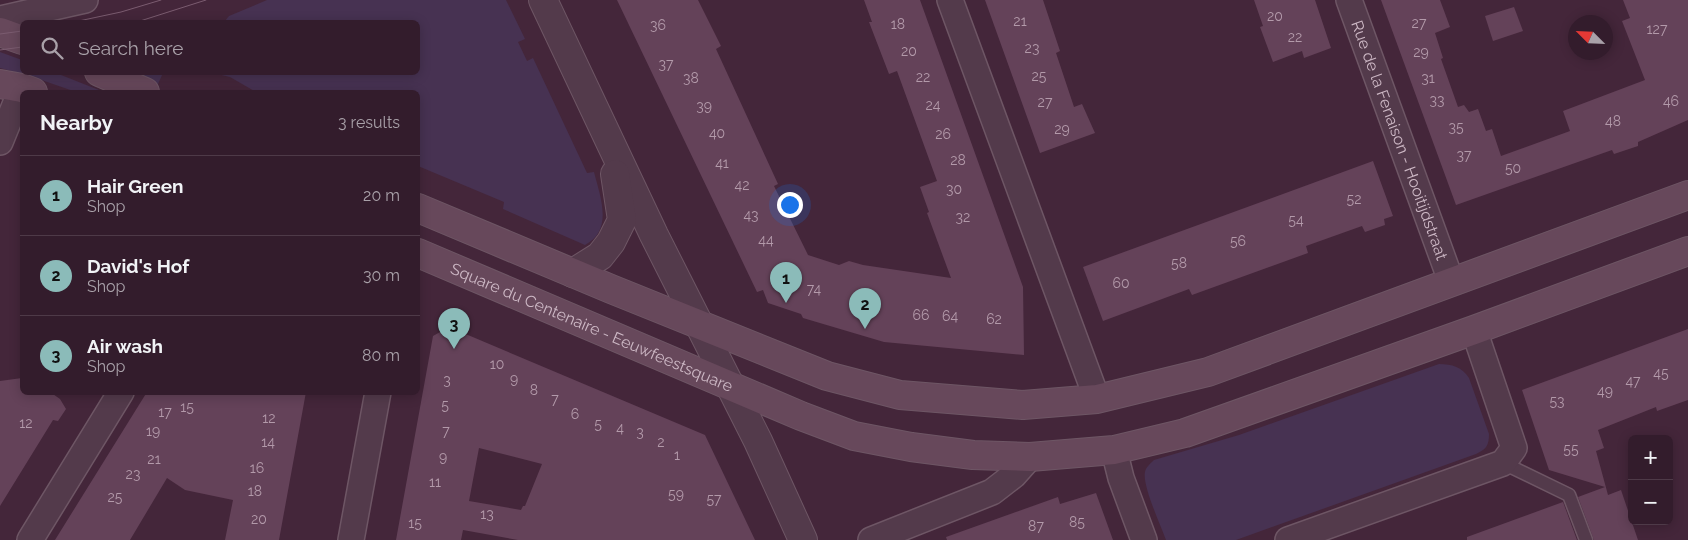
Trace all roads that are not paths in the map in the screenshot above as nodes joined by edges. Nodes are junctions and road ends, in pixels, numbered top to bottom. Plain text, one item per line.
1 (85, 0) edge
2 (543, 0) edge
3 (950, 0) edge
4 (1348, 0) edge
5 (0, 19) edge
6 (0, 32) edge
7 (20, 39) edge
8 (106, 75) edge
9 (18, 88) edge
10 (140, 90) edge
11 (0, 142) edge
12 (611, 145) junction
13 (1688, 195) edge
14 (420, 214) edge
15 (1688, 251) edge
16 (420, 254) edge
17 (573, 273) junction
18 (1451, 281) junction
19 (698, 324) junction
20 (1474, 330) junction
21 (729, 386) junction
22 (120, 395) edge
23 (377, 395) edge
24 (1097, 399) junction
25 (1114, 450) junction
26 (1030, 457) junction
27 (1503, 463) junction
28 (1342, 531) edge
29 (30, 540) edge
30 (351, 540) edge
31 (804, 540) edge
32 (871, 540) edge
33 (1144, 540) edge
34 (1288, 540) edge
35 (1586, 540) edge

1 - 5 street
2 - 12 street, Square du Centenaire - Eeuwfeestsquare
3 - 24 street
4 - 18 street, Rue de la Fenaison - Hooitijdstraat
6 - 7 main road
8 - 10 main road
9 - 11 street
12 - 17 street, Square du Centenaire - Eeuwfeestsquare
12 - 19 street, Square du Centenaire - Eeuwfeestsquare
13 - 18 main road
14 - 17 main road
15 - 20 main road
16 - 21 main road, Square du Centenaire - Eeuwfeestsquare
17 - 19 main road
18 - 24 main road
19 - 21 street, Square du Centenaire - Eeuwfeestsquare
19 - 24 main road
20 - 25 main road
20 - 27 street
21 - 26 main road
21 - 31 street
22 - 29 street
23 - 30 street
25 - 26 main road
25 - 33 street
26 - 32 street
27 - 28 street
27 - 35 lane
28 - 34 street

